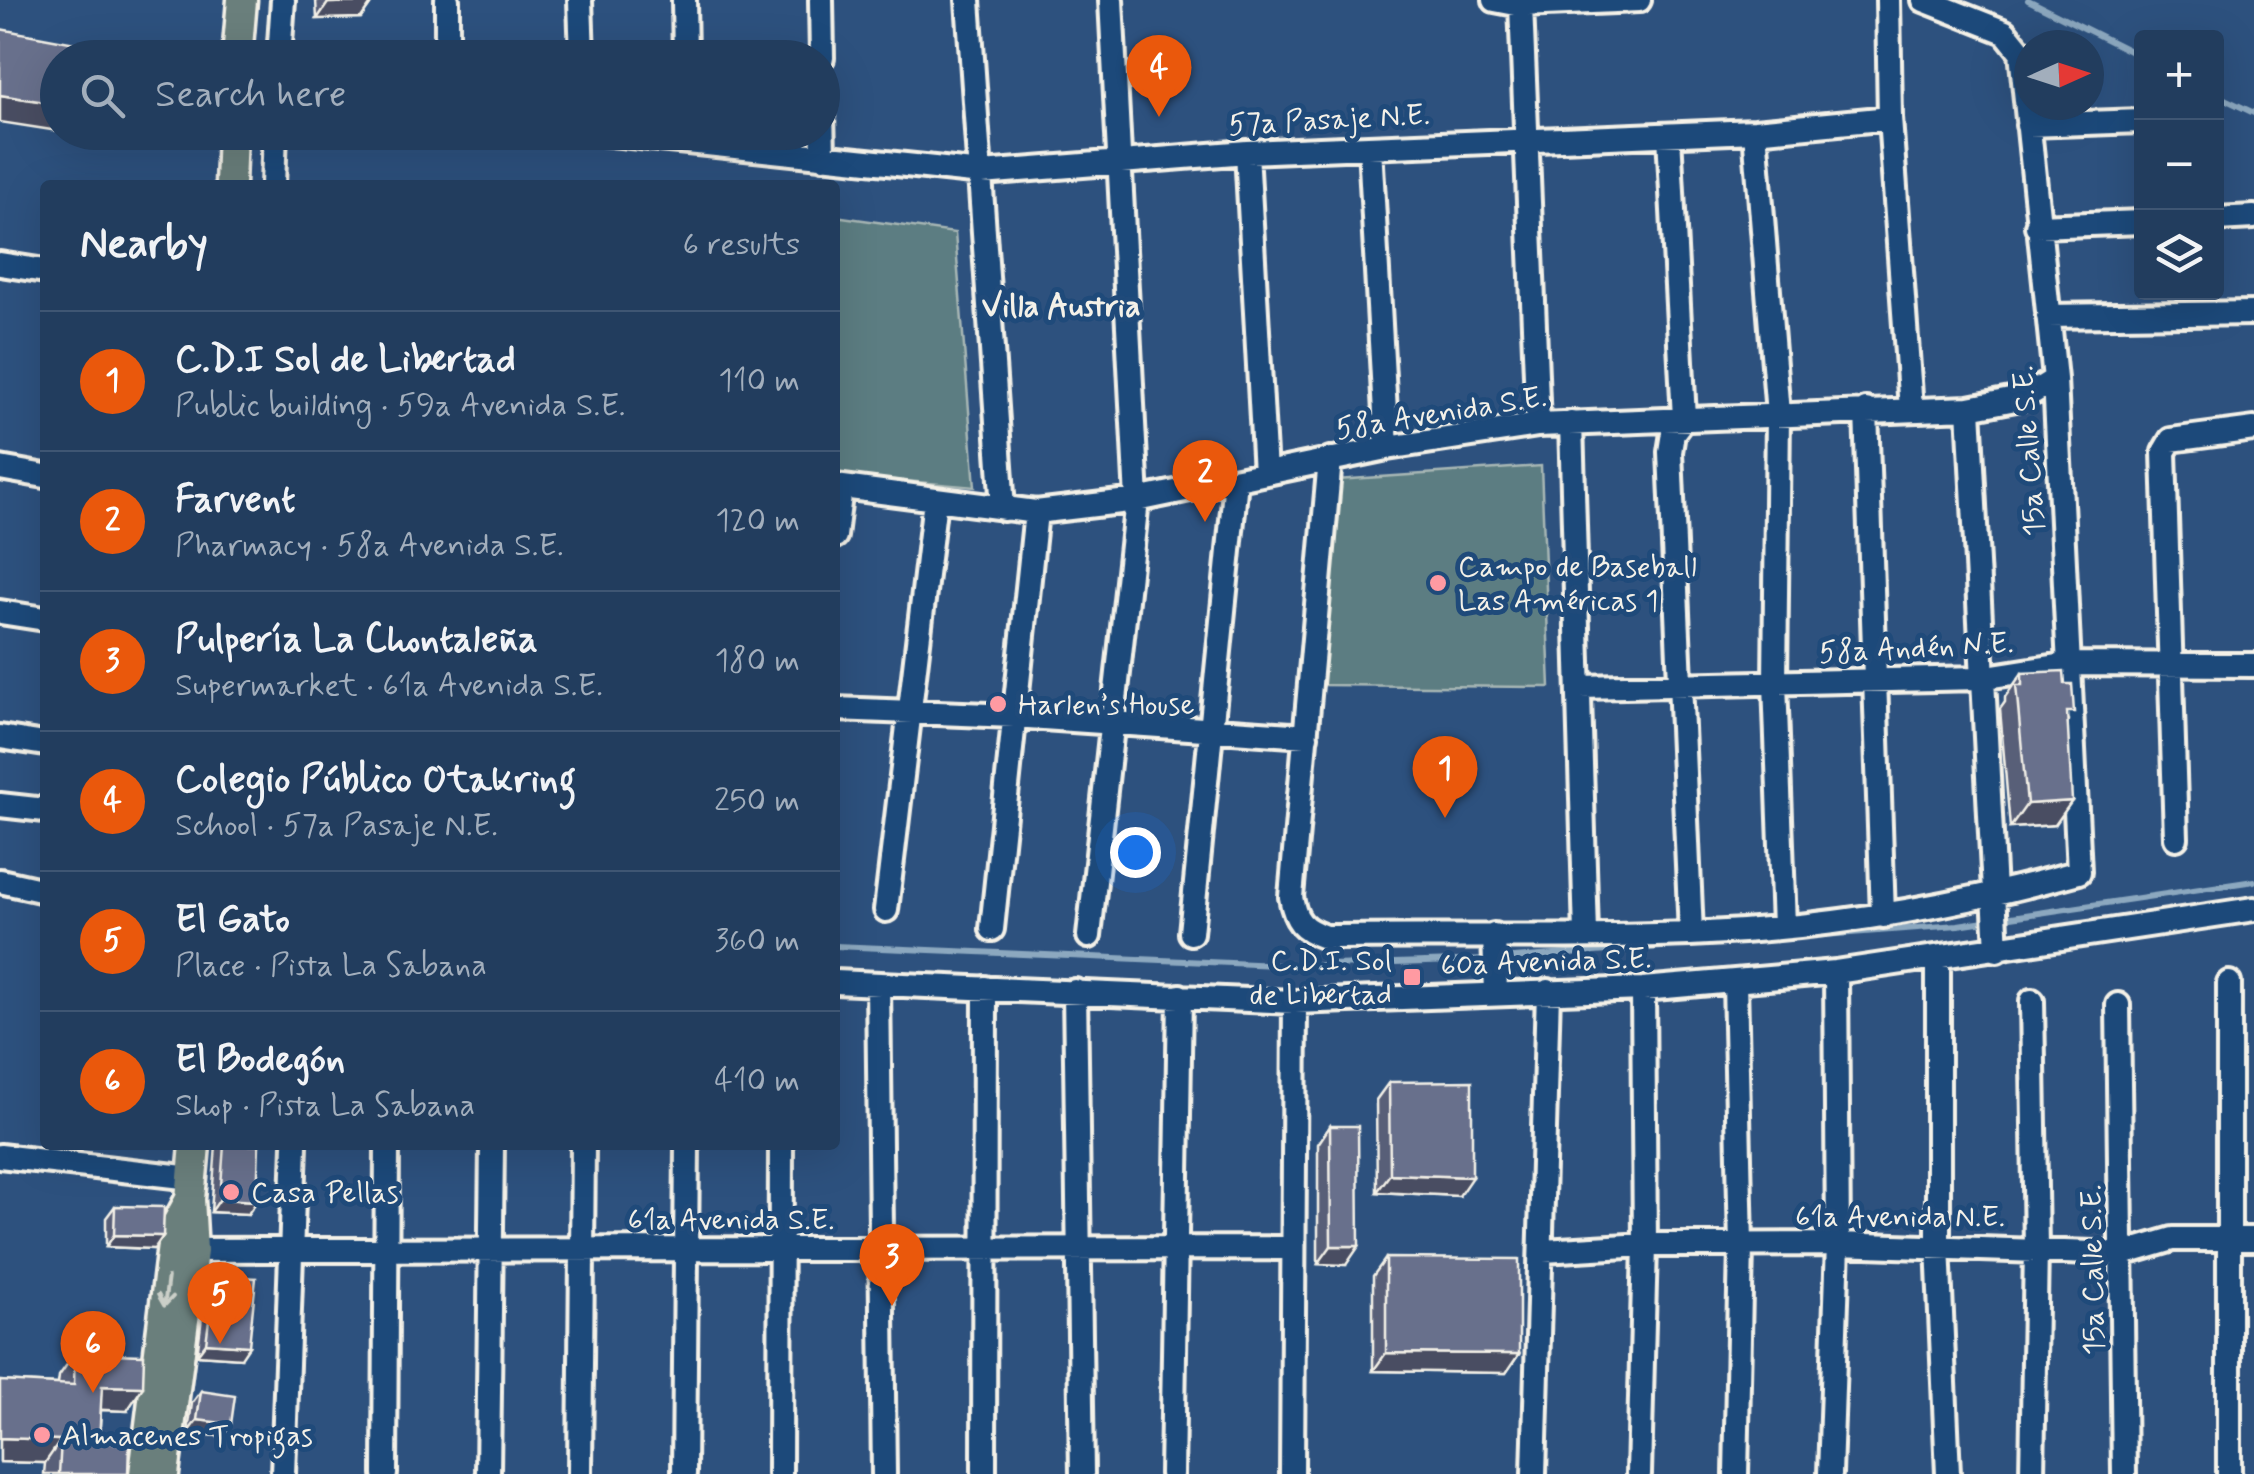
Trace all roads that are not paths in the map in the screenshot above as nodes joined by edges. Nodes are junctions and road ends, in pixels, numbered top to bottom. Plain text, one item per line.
1 (242, 0) edge
2 (282, 0) edge
3 (447, 0) edge
4 (580, 0) edge
5 (684, 0) edge
6 (821, 0) edge
7 (968, 0) edge
8 (1111, 0) edge
9 (1496, 0) edge
10 (1639, 0) edge
11 (1888, 0) edge
12 (1924, 0) edge
13 (1522, 5) junction
14 (239, 40) edge
15 (281, 40) edge
16 (447, 40) edge
17 (581, 40) edge
18 (685, 40) edge
19 (822, 40) edge
20 (1890, 118) junction
21 (2134, 121) edge
22 (2028, 125) junction
23 (1755, 131) junction
24 (1669, 134) junction
25 (1527, 140) junction
26 (1370, 147) junction
27 (227, 150) edge
28 (275, 150) edge
29 (780, 150) edge
30 (823, 150) edge
31 (1247, 152) junction
32 (823, 156) junction
33 (1117, 162) junction
34 (982, 173) junction
35 (230, 180) edge
36 (272, 180) edge
37 (2254, 217) edge
38 (2224, 219) edge
39 (2134, 222) edge
40 (2036, 226) junction
41 (0, 264) edge
42 (40, 270) edge
43 (2254, 312) edge
44 (2048, 316) junction
45 (2056, 380) junction
46 (1969, 408) junction
47 (1866, 410) junction
48 (1911, 410) junction
49 (1778, 414) junction
50 (1684, 418) junction
51 (1571, 423) junction
52 (1538, 425) junction
53 (2254, 429) edge
54 (1387, 448) junction
55 (1330, 460) junction
56 (0, 468) edge
57 (1265, 473) junction
58 (40, 475) edge
59 (1236, 480) junction
60 (840, 487) edge
61 (935, 500) junction
62 (1137, 500) junction
63 (1003, 509) junction
64 (1036, 512) junction
65 (0, 612) edge
66 (40, 618) edge
67 (2071, 664) junction
68 (2169, 664) junction
69 (2254, 665) edge
70 (1980, 678) junction
71 (1877, 681) junction
72 (1775, 683) junction
73 (1680, 685) junction
74 (1581, 687) junction
75 (840, 709) edge
76 (910, 712) junction
77 (1014, 716) junction
78 (1113, 722) junction
79 (1211, 728) junction
80 (1306, 736) junction
81 (0, 737) edge
82 (40, 743) edge
83 (0, 806) edge
84 (40, 810) edge
85 (2176, 838) dead end
86 (0, 881) edge
87 (40, 890) edge
88 (1994, 900) junction
89 (2254, 909) edge
90 (886, 910) dead end
91 (1882, 916) junction
92 (1784, 926) junction
93 (992, 929) dead end
94 (1191, 934) dead end
95 (1691, 934) junction
96 (1586, 935) junction
97 (1088, 936) dead end
98 (1996, 940) junction
99 (1938, 959) junction
100 (1495, 962) junction
101 (1836, 972) junction
102 (840, 982) edge
103 (1735, 982) junction
104 (2228, 982) dead end
105 (878, 984) junction
106 (985, 988) junction
107 (1643, 989) junction
108 (1076, 991) junction
109 (1548, 991) junction
110 (1180, 996) junction
111 (2032, 1001) dead end
112 (1295, 1002) junction
113 (2118, 1006) dead end
114 (195, 1150) edge
115 (294, 1150) edge
116 (387, 1150) edge
117 (492, 1150) edge
118 (583, 1150) edge
119 (687, 1150) edge
120 (781, 1150) edge
121 (0, 1156) edge
122 (191, 1189) junction
123 (2227, 1239) junction
124 (2254, 1239) edge
125 (1838, 1244) junction
126 (1646, 1245) junction
127 (1938, 1245) junction
128 (1742, 1246) junction
129 (983, 1248) junction
130 (1078, 1248) junction
131 (1177, 1248) junction
132 (1292, 1248) junction
133 (2036, 1248) junction
134 (685, 1249) junction
135 (782, 1249) junction
136 (882, 1249) junction
137 (182, 1250) junction
138 (384, 1250) junction
139 (488, 1250) junction
140 (582, 1250) junction
141 (292, 1251) junction
142 (1543, 1251) junction
143 (2122, 1254) junction
144 (144, 1474) edge
145 (164, 1474) edge
146 (283, 1474) edge
147 (385, 1474) edge
148 (488, 1474) edge
149 (580, 1474) edge
150 (684, 1474) edge
151 (780, 1474) edge
152 (884, 1474) edge
153 (984, 1474) edge
154 (1082, 1474) edge
155 (1172, 1474) edge
156 (1292, 1474) edge
157 (1534, 1474) edge
158 (1639, 1474) edge
159 (1736, 1474) edge
160 (1830, 1474) edge
161 (1948, 1474) edge
162 (2032, 1474) edge
163 (2124, 1474) edge
164 (2230, 1474) edge

1 - 14 main road
2 - 15 street
3 - 16 street
4 - 17 street
5 - 18 street
6 - 19 street
7 - 34 street
8 - 33 street
9 - 13 street
10 - 13 street
11 - 20 street
12 - 22 street, 15a Calle S.E.
13 - 25 street
20 - 23 street, 57a Pasaje N.E.
20 - 48 street
21 - 22 street
22 - 40 street, 15a Calle S.E.
23 - 24 street, 57a Pasaje N.E.
23 - 49 street
24 - 25 street, 57a Pasaje N.E.
24 - 50 street
25 - 26 street, 57a Pasaje N.E.
25 - 52 street
26 - 31 street, 57a Pasaje N.E.
26 - 54 street
27 - 35 main road
28 - 36 street
29 - 32 street, 57a Pasaje N.E.
30 - 32 street
31 - 33 street, 57a Pasaje N.E.
31 - 57 street
32 - 34 street, 57a Pasaje N.E.
33 - 34 street, 57a Pasaje N.E.
33 - 62 street
34 - 63 street
37 - 38 street
39 - 40 street
40 - 44 street, 15a Calle S.E.
41 - 42 street
43 - 44 street
44 - 45 street, 15a Calle S.E.
45 - 46 street, 58a Avenida S.E.
45 - 67 street, 15a Calle S.E.
46 - 48 street, 58a Avenida S.E.
46 - 70 street
47 - 48 street, 58a Avenida S.E.
47 - 49 street, 58a Avenida S.E.
47 - 71 street
49 - 50 street, 58a Avenida S.E.
49 - 72 street
50 - 51 street, 58a Avenida S.E.
50 - 73 street
51 - 52 street, 58a Avenida S.E.
51 - 74 street
52 - 54 street, 58a Avenida S.E.
53 - 68 street
54 - 55 street, 58a Avenida S.E.
55 - 57 street, 58a Avenida S.E.
55 - 80 street
56 - 58 street
57 - 59 street, 58a Avenida S.E.
59 - 62 street, 58a Avenida S.E.
59 - 79 street
60 - 61 street, 58a Avenida S.E.
61 - 63 street, 58a Avenida S.E.
61 - 76 street
62 - 64 street, 58a Avenida S.E.
62 - 78 street
63 - 64 street, 58a Avenida S.E.
64 - 77 street
65 - 66 street
67 - 68 street, 58a Andén N.E.
67 - 70 street, 58a Andén N.E.
67 - 88 street, 15a Calle S.E.
68 - 69 street, 58a Andén N.E.
68 - 85 street
70 - 71 street, 58a Andén N.E.
70 - 88 street
71 - 72 street, 58a Andén N.E.
71 - 91 street
72 - 73 street, 58a Andén N.E.
72 - 92 street
73 - 74 street, 58a Andén N.E.
73 - 95 street
74 - 96 street
75 - 76 street
76 - 77 street
76 - 90 street
77 - 78 street
77 - 93 street
78 - 79 street
78 - 97 street
79 - 80 street
79 - 94 street
80 - 100 street
81 - 82 street
83 - 84 street
86 - 87 street
88 - 91 street
88 - 98 street
89 - 98 street, 60a Avenida S.E.
91 - 92 street
92 - 95 street
95 - 96 street
96 - 100 street
98 - 99 street, 60a Avenida S.E.
99 - 101 street, 60a Avenida S.E.
99 - 127 street
100 - 109 street, 60a Avenida S.E.
100 - 112 street, 60a Avenida S.E.
101 - 103 street, 60a Avenida S.E.
101 - 125 street
102 - 105 street, 60a Avenida S.E.
103 - 107 street, 60a Avenida S.E.
103 - 128 street
104 - 123 street
105 - 106 street, 60a Avenida S.E.
105 - 136 street
106 - 108 street, 60a Avenida S.E.
106 - 129 street
107 - 109 street, 60a Avenida S.E.
107 - 126 street
108 - 110 street, 60a Avenida S.E.
108 - 130 street
109 - 142 street
110 - 112 street, 60a Avenida S.E.
110 - 131 street
111 - 133 street
112 - 132 street
113 - 143 street, 15a Calle S.E.
114 - 122 main road
115 - 141 street
116 - 138 street
117 - 139 street
118 - 140 street
119 - 134 street
120 - 135 street
121 - 122 street
122 - 137 main road
123 - 124 street, 61a Avenida N.E.
123 - 143 street, 61a Avenida N.E.
123 - 164 street
125 - 127 street, 61a Avenida N.E.
125 - 128 street, 61a Avenida N.E.
125 - 160 street
126 - 128 street, 61a Avenida N.E.
126 - 142 street, 61a Avenida N.E.
126 - 158 street
127 - 133 street, 61a Avenida N.E.
127 - 161 street
128 - 159 street
129 - 130 street, 61a Avenida S.E.
129 - 136 street, 61a Avenida S.E.
129 - 153 street
130 - 131 street, 61a Avenida S.E.
130 - 154 street
131 - 132 street, 61a Avenida S.E.
131 - 155 street
132 - 156 street
133 - 143 street, 61a Avenida N.E.
133 - 162 street
134 - 135 street, 61a Avenida S.E.
134 - 140 street, 61a Avenida S.E.
134 - 150 street
135 - 136 street, 61a Avenida S.E.
135 - 151 street
136 - 152 street
137 - 141 street, 61a Avenida S.E.
137 -> 144 main road
137 - 145 main road
138 - 139 street, 61a Avenida S.E.
138 - 141 street, 61a Avenida S.E.
138 - 147 street
139 - 140 street, 61a Avenida S.E.
139 - 148 street
140 - 149 street
141 - 146 street
142 - 157 street
143 - 163 street, 15a Calle S.E.

